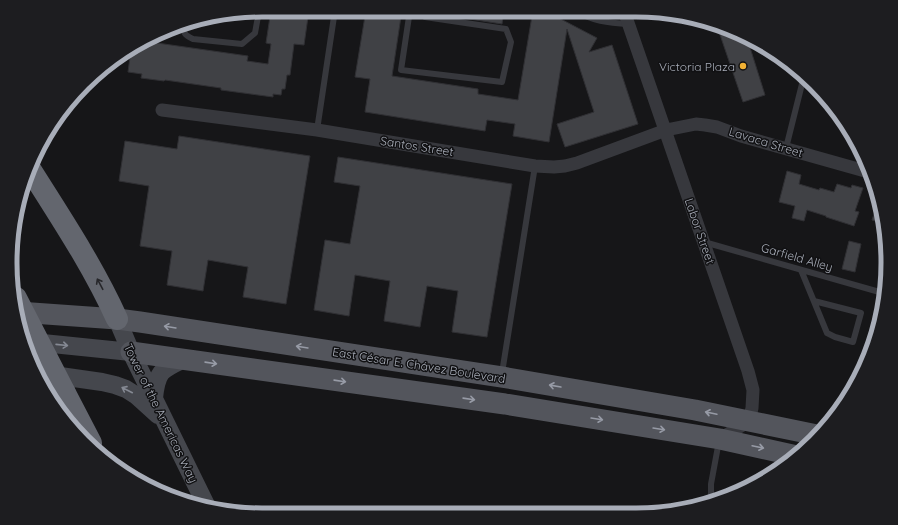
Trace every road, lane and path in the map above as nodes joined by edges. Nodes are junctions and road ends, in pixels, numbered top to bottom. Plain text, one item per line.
1 (258, 17) edge
2 (334, 17) edge
3 (409, 17) edge
4 (425, 17) edge
5 (586, 17) edge
6 (626, 17) edge
7 (629, 24) junction
8 (183, 30) edge
9 (802, 83) edge
10 (162, 110) dead end
11 (317, 130) junction
12 (666, 130) junction
13 (786, 148) junction
14 (535, 166) junction
15 (862, 170) edge
16 (34, 174) edge
17 (704, 242) junction
18 (801, 270) junction
19 (879, 292) edge
20 (814, 302) junction
21 (22, 309) edge
22 (22, 312) edge
23 (117, 319) junction
24 (237, 337) junction
25 (30, 342) edge
26 (131, 352) junction
27 (184, 360) junction
28 (232, 366) junction
29 (43, 373) edge
30 (502, 377) junction
31 (154, 398) junction
32 (749, 421) junction
33 (167, 424) junction
34 (85, 432) edge
35 (811, 434) edge
36 (720, 439) junction
37 (782, 459) edge
38 (711, 496) edge
39 (204, 501) edge

1 - 8 lane
2 - 11 lane
3 - 4 lane
5 - 7 lane
6 - 7 street, Labor Street
7 - 12 street, Labor Street
9 - 13 lane
10 - 11 street, Santos Street
11 - 14 street, Santos Street
12 - 13 street, Lavaca Street
12 - 14 street, Santos Street
12 - 17 street, Labor Street
13 - 15 street, Lavaca Street
14 - 30 lane
23 -> 16 highway
17 - 18 lane, Garfield Alley
17 - 32 street, Labor Street
18 - 19 lane, Garfield Alley
18 - 20 lane
20 - 20 lane
21 - 34 highway, bridge
22 - 23 main road, East César E. Chávez Boulevard
24 -> 23 main road, East César E. Chávez Boulevard
23 - 26 main road, Tower of the Americas Way
24 - 28 main road
30 -> 24 main road, East César E. Chávez Boulevard
25 -> 26 main road, East César E. Chávez Boulevard
26 - 27 main road, East César E. Chávez Boulevard
26 - 31 main road, Tower of the Americas Way
27 -> 28 main road, East César E. Chávez Boulevard
27 - 31 main road
28 -> 36 main road, East César E. Chávez Boulevard
33 -> 29 main road
32 -> 30 main road, East César E. Chávez Boulevard
31 - 33 main road, Tower of the Americas Way
32 - 35 main road, East César E. Chávez Boulevard
32 - 36 street
33 - 39 main road, Tower of the Americas Way
36 -> 37 main road, East César E. Chávez Boulevard
36 - 38 lane

